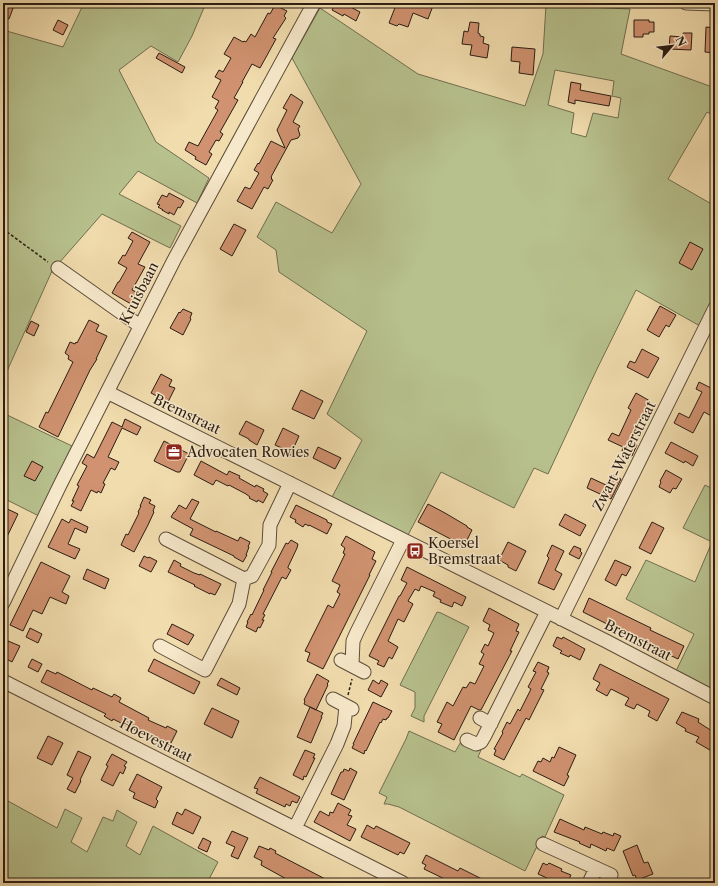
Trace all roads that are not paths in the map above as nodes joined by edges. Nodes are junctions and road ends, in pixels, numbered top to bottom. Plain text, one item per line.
1 (314, 3) edge
2 (686, 3) edge
3 (715, 4) edge
4 (58, 268) road end
5 (715, 308) edge
6 (140, 326) junction
7 (107, 392) junction
8 (290, 483) junction
9 (166, 539) dead end
10 (403, 540) junction
11 (244, 579) junction
12 (3, 603) edge
13 (547, 612) junction
14 (561, 619) junction
15 (160, 646) dead end
16 (364, 672) dead end
17 (3, 681) edge
18 (715, 698) edge
19 (333, 699) dead end
20 (467, 740) dead end
21 (295, 828) junction
22 (543, 844) dead end
23 (596, 868) junction
24 (611, 875) dead end
25 (403, 883) edge
26 (588, 883) edge

1 - 6 street, Kruisbaan
2 - 3 street
4 - 6 street
5 - 14 street, Zwart-Waterstraat
6 - 7 street, Kruisbaan
7 - 8 street, Bremstraat
7 - 12 street, Kruisbaan
8 - 10 street, Bremstraat
8 - 11 street
9 - 11 street
10 - 13 street, Bremstraat
10 - 16 street
11 - 15 street
13 - 14 street, Bremstraat
13 - 20 street
14 - 18 street, Bremstraat
17 - 21 street, Hoevestraat
19 - 21 street
21 - 25 street, Hoevestraat
22 - 23 street
23 - 24 street
23 - 26 street

